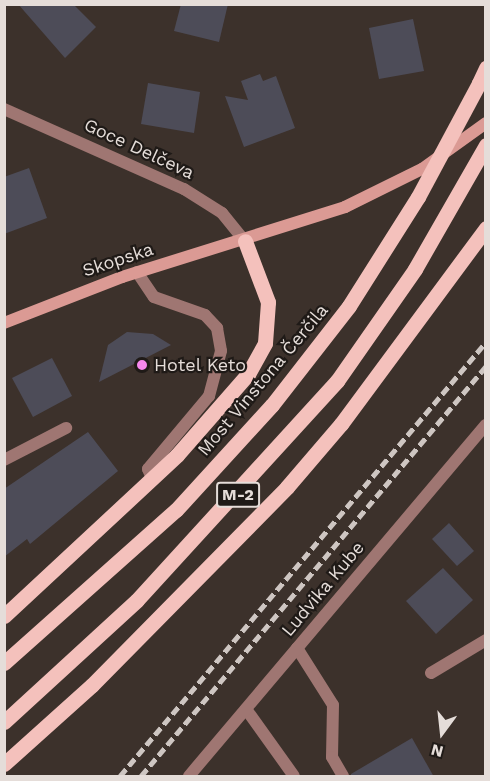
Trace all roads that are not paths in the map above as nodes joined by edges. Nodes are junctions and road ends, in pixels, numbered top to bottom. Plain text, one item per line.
1 (486, 68) edge
2 (4, 109) edge
3 (486, 123) edge
4 (486, 145) edge
5 (486, 228) edge
6 (245, 241) junction
7 (137, 272) junction
8 (4, 323) edge
9 (486, 425) edge
10 (66, 429) dead end
11 (4, 460) edge
12 (153, 480) junction
13 (4, 616) edge
14 (486, 640) edge
15 (297, 648) junction
16 (4, 663) edge
17 (431, 673) dead end
18 (246, 709) junction
19 (4, 722) edge
20 (4, 764) edge
21 (189, 777) edge
22 (294, 777) edge
23 (343, 777) edge

1 - 16 main road, Most Vinstona Čerčila / M-2, bridge
2 - 6 street, Goce Delčeva
3 - 6 main road, Skopska
4 - 19 main road, M-2
5 - 20 main road
6 - 7 main road, Skopska
6 - 12 main road
7 - 8 main road, Skopska
7 - 12 street
9 - 15 street, Ludvika Kube
10 - 11 street
12 - 13 main road
14 - 17 street
15 - 18 street, Ludvika Kube
15 - 23 street
18 - 21 street, Ludvika Kube
18 - 22 street

